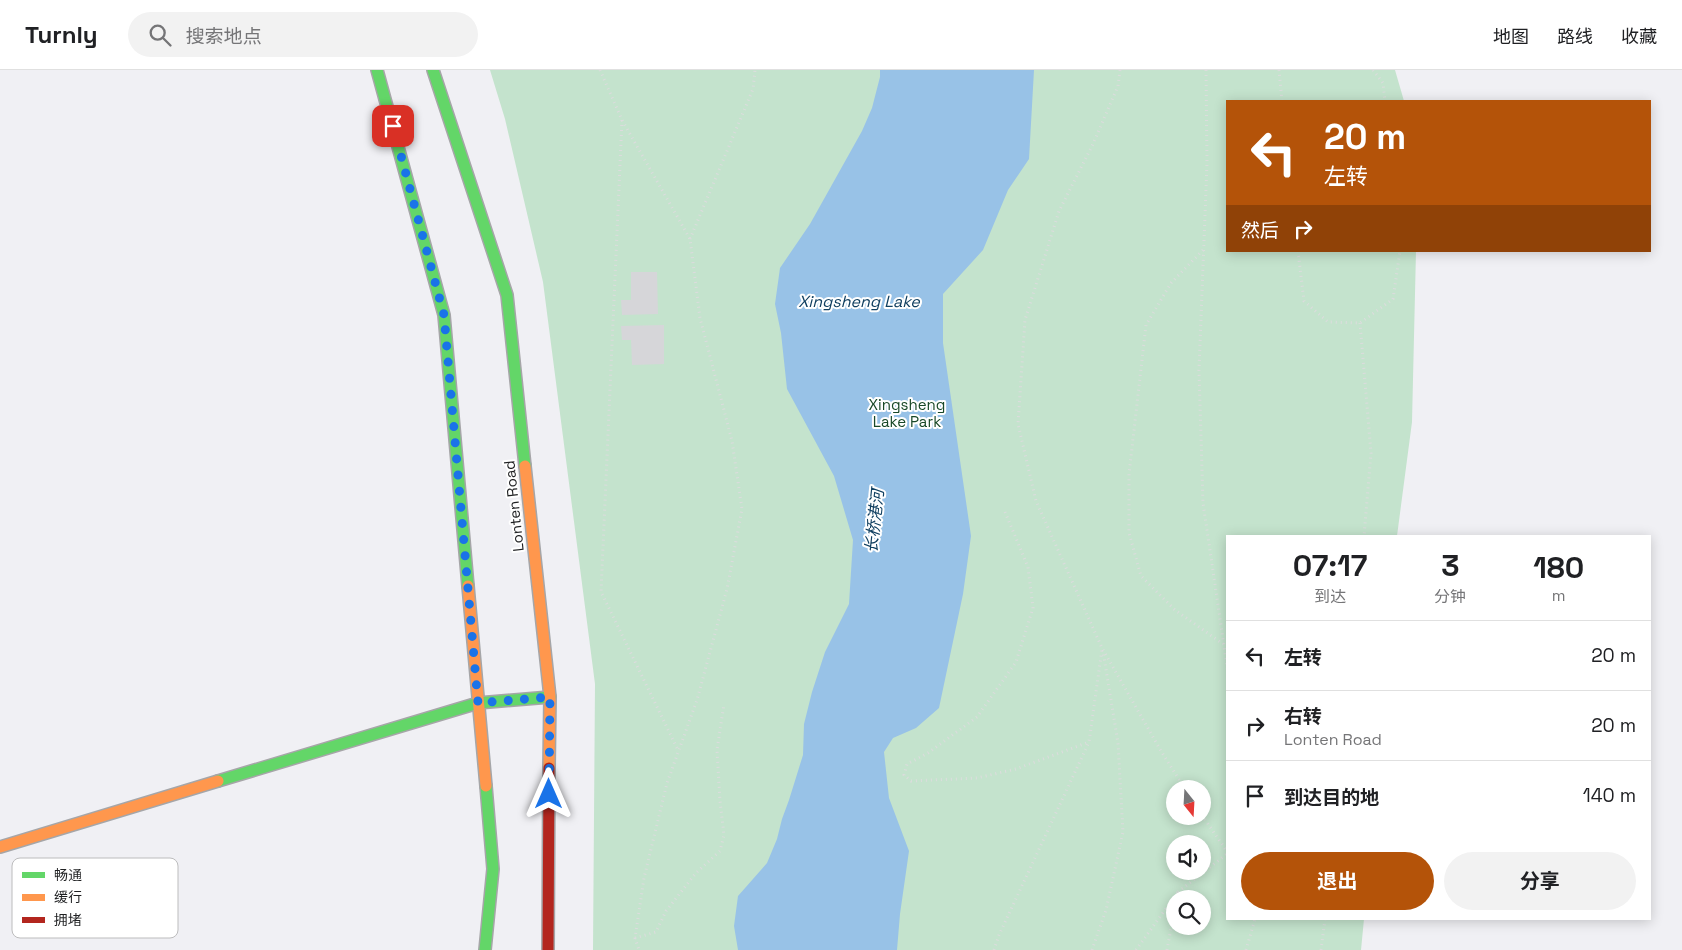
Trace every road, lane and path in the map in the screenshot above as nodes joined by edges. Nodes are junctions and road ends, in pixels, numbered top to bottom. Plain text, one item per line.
1 (377, 70) edge
2 (433, 70) edge
3 (600, 70) edge
4 (755, 70) edge
5 (1120, 70) edge
6 (1206, 70) edge
7 (1279, 70) edge
8 (1373, 70) edge
9 (1282, 100) edge
10 (1385, 100) edge
11 (622, 120) junction
12 (690, 239) junction
13 (1204, 250) junction
14 (1298, 252) edge
15 (1400, 252) edge
16 (1360, 323) junction
17 (1005, 512) dead end
18 (1364, 535) edge
19 (1223, 644) junction
20 (1102, 648) junction
21 (1226, 661) edge
22 (550, 697) junction
23 (478, 703) junction
24 (724, 704) dead end
25 (1089, 742) junction
26 (678, 750) junction
27 (1180, 780) edge
28 (1209, 825) edge
29 (0, 847) edge
30 (1226, 850) edge
31 (1226, 855) edge
32 (1181, 890) edge
33 (1166, 909) edge
34 (1254, 920) edge
35 (1325, 920) edge
36 (1170, 935) edge
37 (635, 938) junction
38 (485, 950) edge
39 (548, 950) edge
40 (639, 950) edge
41 (994, 950) edge
42 (1092, 950) edge
43 (1136, 950) edge
44 (1168, 950) edge
45 (1246, 950) edge
46 (1321, 950) edge

1 - 23 main road
2 - 22 main road, Lonten Road
3 - 11 path
4 - 12 path
5 - 20 path
6 - 13 path
7 - 9 path
8 - 10 path
11 - 12 path
11 - 26 path
12 - 26 path
13 - 19 path
13 - 19 path
14 - 16 path
15 - 16 path
16 - 18 path
17 - 25 path
19 - 21 path
20 - 25 path
20 - 27 path
20 - 42 path
22 - 23 main road
22 - 39 main road, Lonten Road
23 - 29 main road
23 - 38 main road
24 - 37 path
25 - 41 path
26 - 37 path
28 - 30 path
31 - 32 path
33 - 43 path
34 - 45 path
35 - 46 path
36 - 44 path
37 - 40 path

